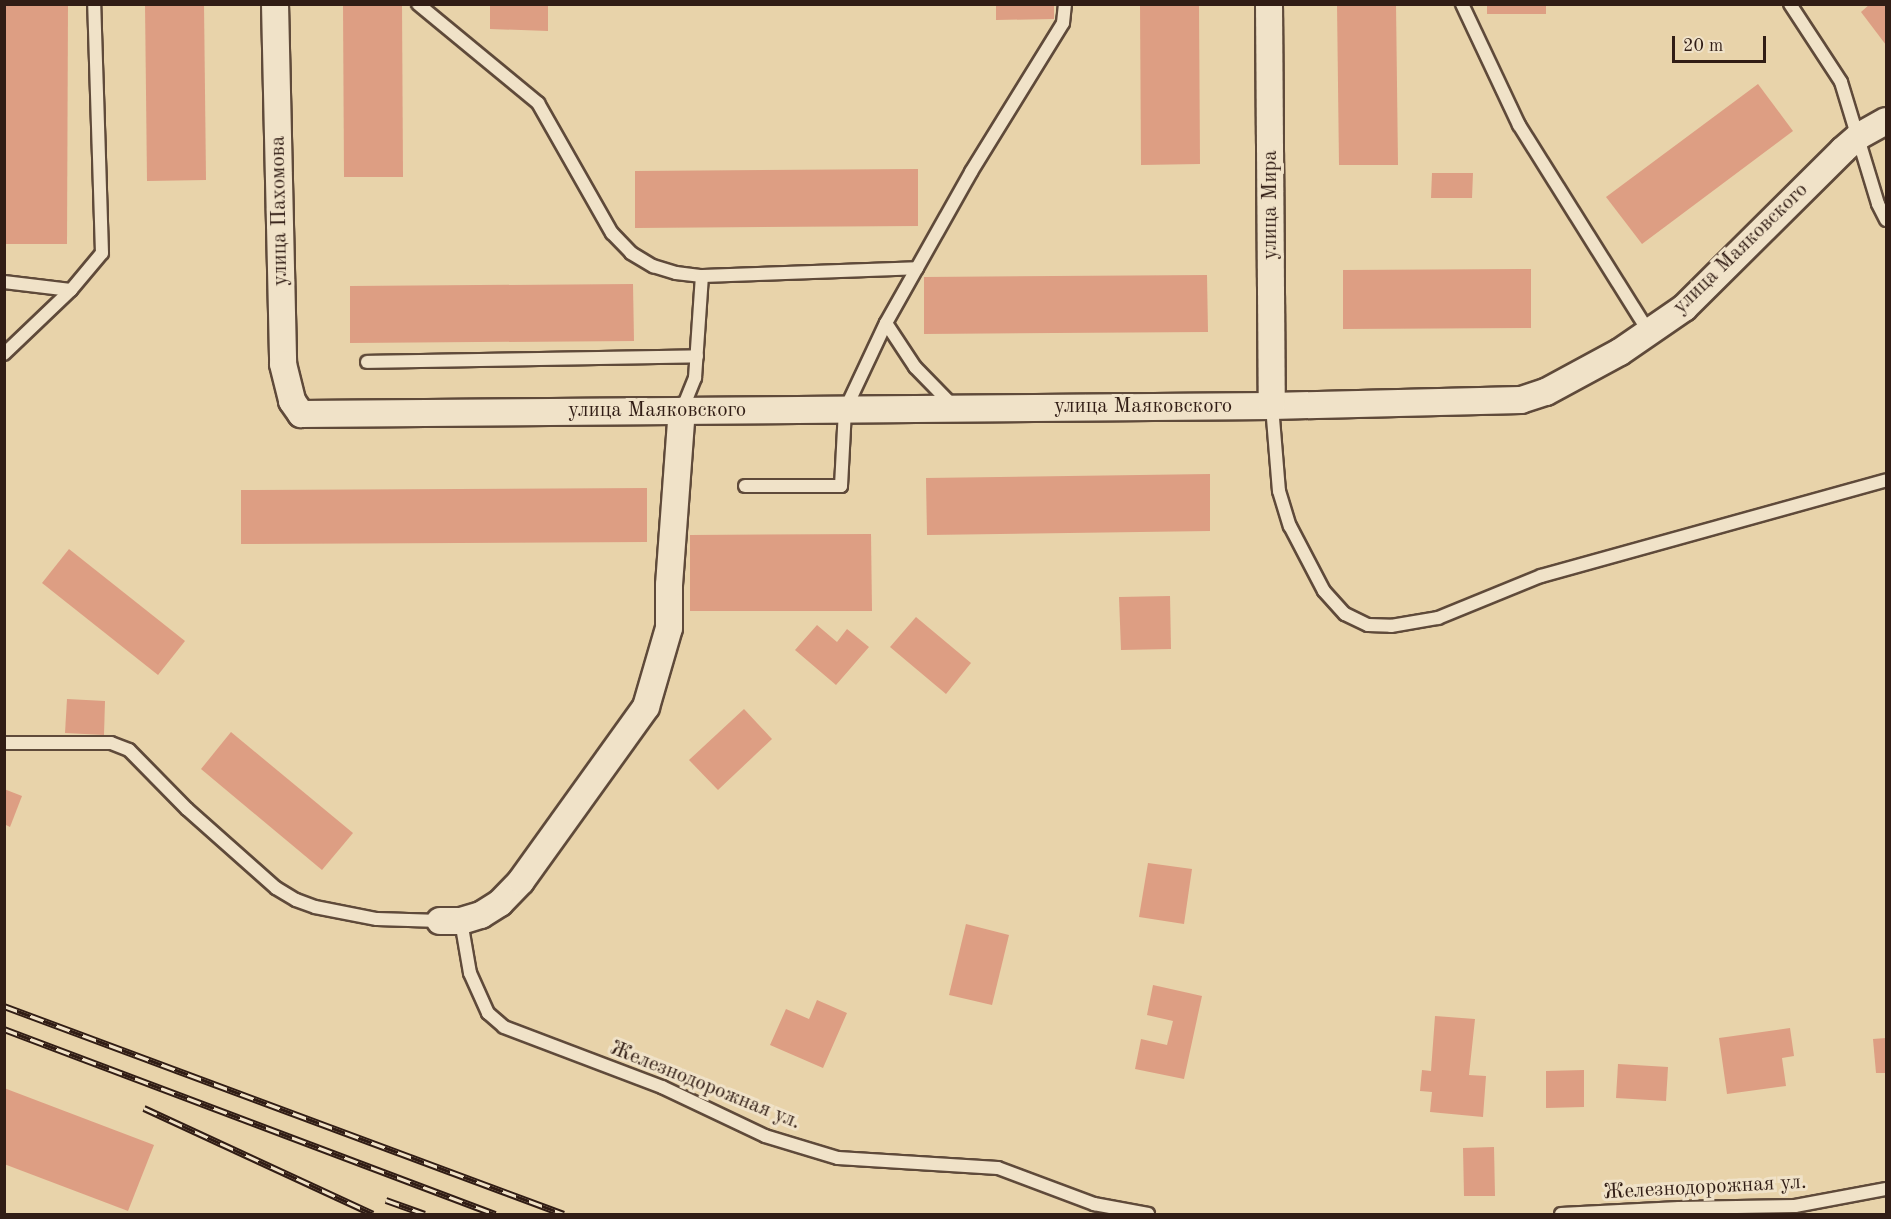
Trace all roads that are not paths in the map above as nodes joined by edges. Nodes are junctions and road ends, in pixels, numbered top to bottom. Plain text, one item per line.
1 (94, 4) edge
2 (274, 4) edge
3 (418, 4) edge
4 (1065, 4) edge
5 (1269, 4) edge
6 (1462, 4) edge
7 (1790, 4) edge
8 (1887, 122) edge
9 (1859, 136) junction
10 (1887, 220) edge
11 (917, 268) junction
12 (702, 276) junction
13 (4, 282) edge
14 (71, 290) junction
15 (886, 323) junction
16 (1648, 332) junction
17 (4, 354) edge
18 (697, 356) junction
19 (367, 362) dead end
20 (1272, 406) junction
21 (955, 409) junction
22 (682, 410) junction
23 (845, 410) junction
24 (301, 414) joint
25 (1887, 480) edge
26 (745, 486) dead end
27 (4, 742) edge
28 (450, 921) junction
29 (1887, 1190) edge
30 (1148, 1215) edge
31 (1561, 1215) edge

1 - 14 lane
2 - 24 street, улица Пахомова
3 - 12 lane
4 - 11 lane
5 - 20 street, улица Мира
6 - 16 lane
7 - 9 lane
8 - 9 street, улица Маяковского
9 - 10 lane
9 - 16 street, улица Маяковского
11 - 12 lane
11 - 15 lane
12 - 18 lane
13 - 14 lane
14 - 17 lane
15 - 21 lane
15 - 23 lane
16 - 20 street, улица Маяковского
18 - 19 lane
18 - 22 lane
20 - 21 street, улица Маяковского
20 - 25 lane
21 - 23 street, улица Маяковского
22 - 23 street, улица Маяковского
22 - 24 street, улица Маяковского
22 - 28 street
23 - 26 lane
27 - 28 lane
28 - 30 lane, Железнодорожная ул.
29 - 31 lane, Железнодорожная ул.

